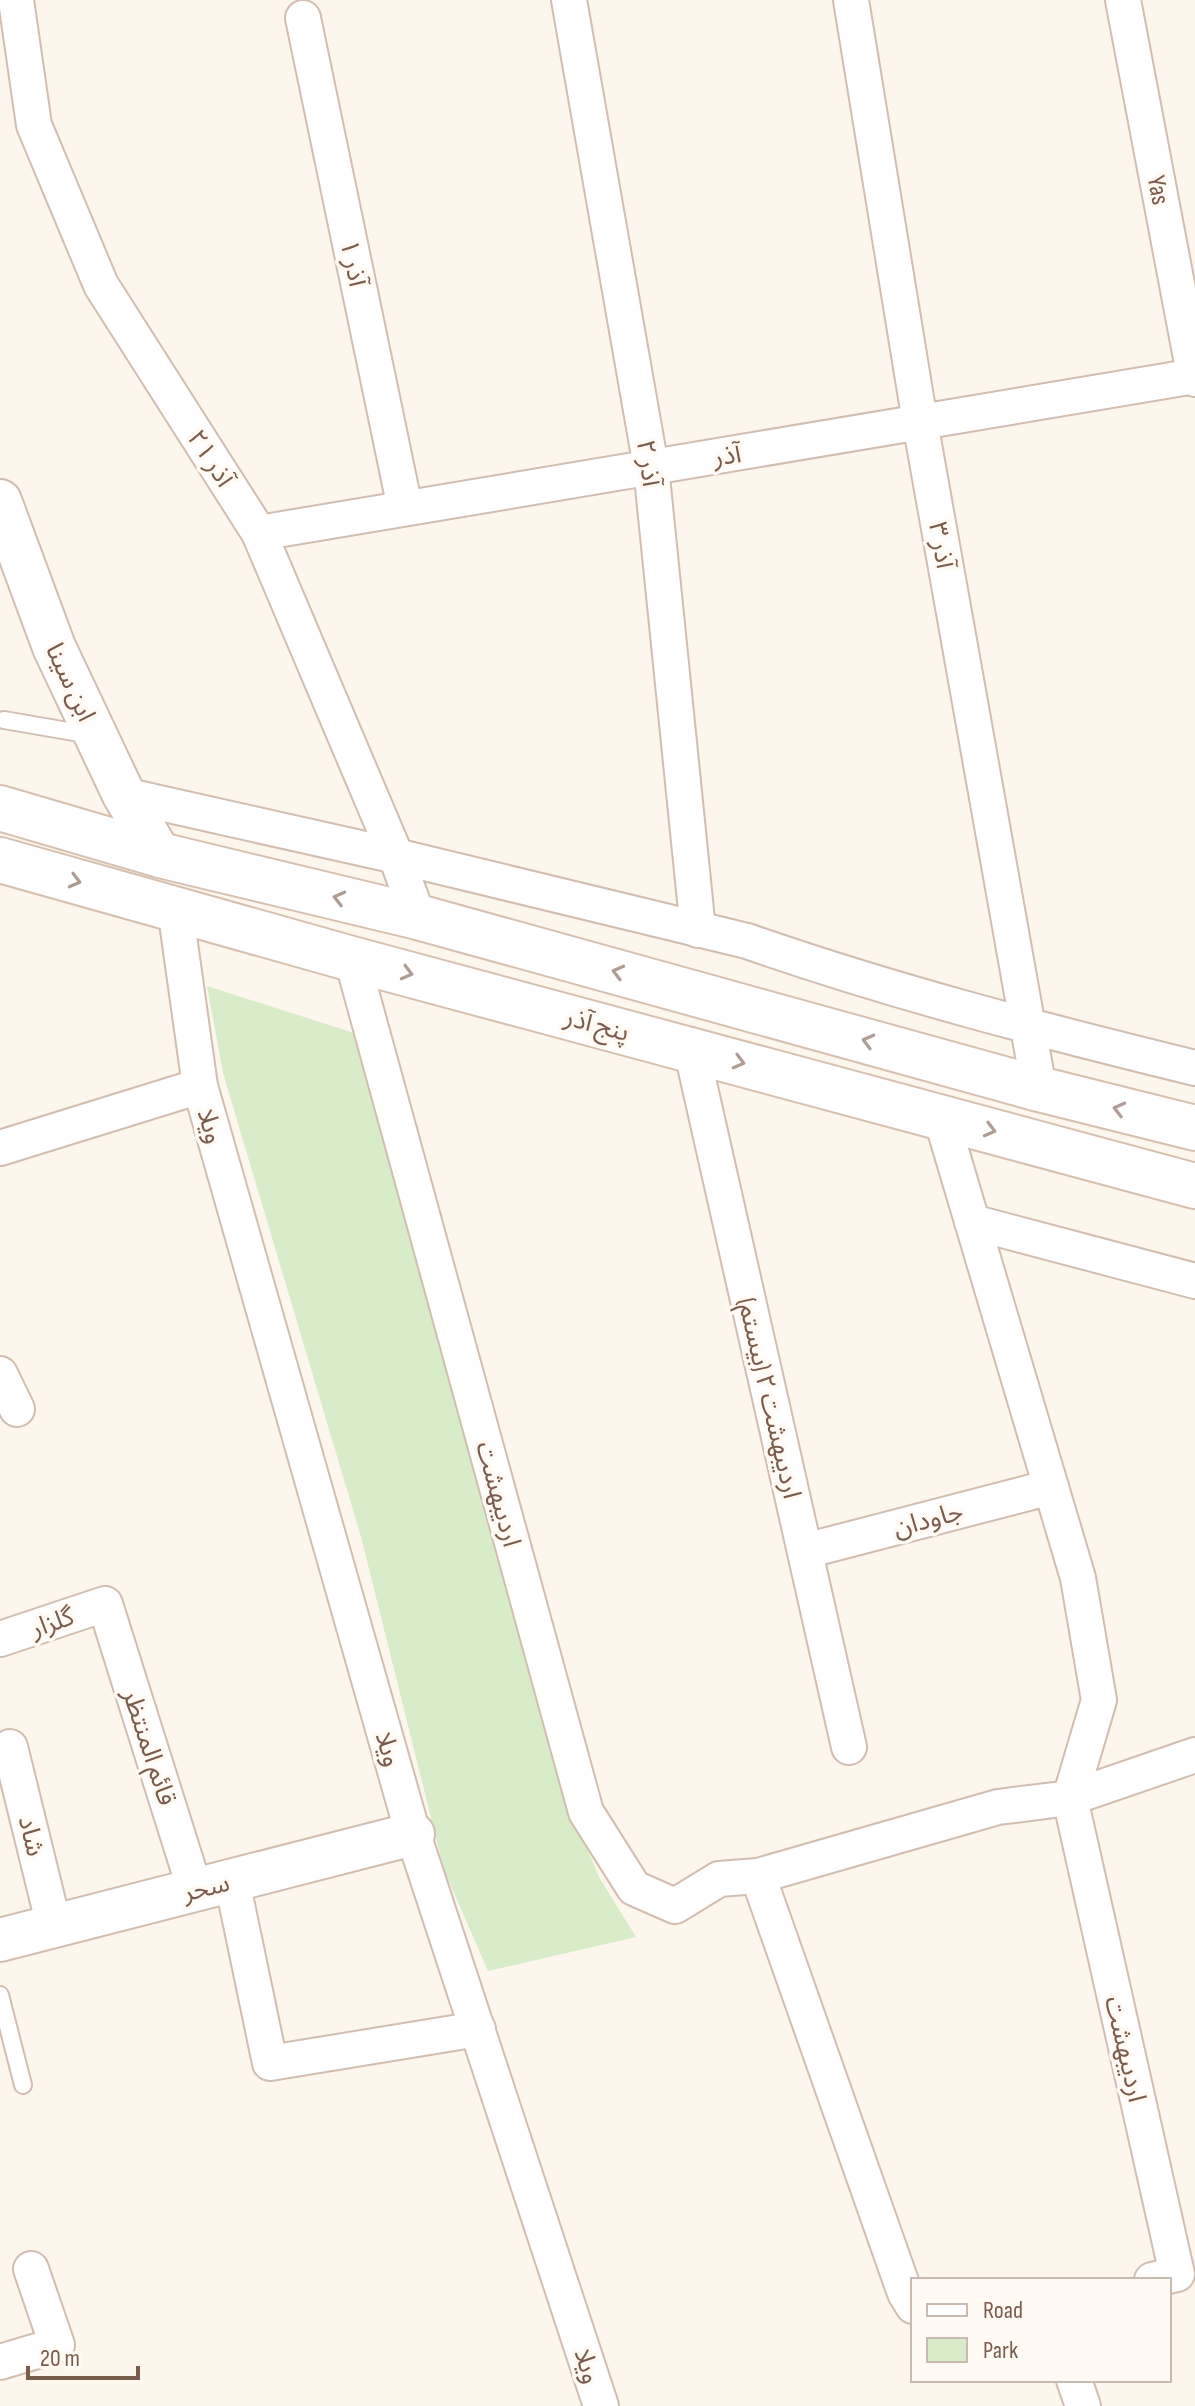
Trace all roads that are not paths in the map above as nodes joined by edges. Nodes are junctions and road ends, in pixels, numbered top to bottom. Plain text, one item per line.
1 (16, 0) edge
2 (569, 0) edge
3 (851, 0) edge
4 (1123, 0) edge
5 (303, 18) dead end
6 (1195, 377) edge
7 (920, 422) junction
8 (651, 467) junction
9 (0, 501) edge
10 (405, 508) junction
11 (259, 533) junction
12 (4, 720) dead end
13 (96, 736) junction
14 (124, 795) junction
15 (0, 808) edge
16 (160, 855) junction
17 (396, 856) junction
18 (0, 860) edge
19 (175, 908) junction
20 (418, 917) junction
21 (698, 930) junction
22 (352, 959) junction
23 (1029, 1027) junction
24 (691, 1048) junction
25 (1195, 1068) edge
26 (200, 1086) junction
27 (1039, 1089) junction
28 (941, 1117) junction
29 (1195, 1128) edge
30 (0, 1148) edge
31 (1195, 1186) edge
32 (972, 1222) junction
33 (1195, 1281) edge
34 (0, 1374) edge
35 (17, 1409) dead end
36 (1051, 1487) junction
37 (805, 1551) junction
38 (105, 1604) joint
39 (0, 1639) edge
40 (10, 1747) dead end
41 (849, 1747) dead end
42 (1195, 1755) edge
43 (1070, 1798) junction
44 (413, 1834) junction
45 (758, 1876) junction
46 (214, 1885) junction
47 (54, 1926) junction
48 (0, 1940) edge
49 (0, 1995) edge
50 (478, 2029) junction
51 (23, 2085) dead end
52 (31, 2269) dead end
53 (1160, 2278) edge
54 (911, 2302) edge
55 (0, 2362) edge
56 (1075, 2382) edge
57 (601, 2406) edge
58 (1083, 2406) edge

1 - 11 street, آذر ۲۱
2 - 8 street, آذر ۲
3 - 7 street, آذر ۳
4 - 6 street, Yas
5 - 10 street, آذر ۱
6 - 7 street, آذر
7 - 8 street, آذر
7 - 23 street, آذر ۳
8 - 10 street, آذر
8 - 21 street, آذر ۲
9 - 13 street, ابن سینا
10 - 11 street, آذر
11 - 17 street, آذر ۲۱
12 - 13 lane
13 - 14 street, ابن سینا
14 - 16 street, ابن سینا
14 - 17 street
15 - 16 main road
20 -> 16 main road
17 - 20 street, آذر ۲۱
17 - 21 street
18 -> 19 main road, پنج آذر
19 - 22 main road, پنج آذر
19 - 26 street, ویلا
27 -> 20 main road
21 - 23 street
22 -> 24 main road, پنج آذر
22 - 45 street, اردیبهشت
23 - 25 street
23 - 27 street, آذر ۳
24 -> 28 main road, پنج آذر
24 - 37 street, اردیبهشت ۲ (بیستم)
26 - 30 street, ویلا
26 - 44 street, ویلا
29 -> 27 main road
28 -> 31 main road, پنج آذر
28 - 32 street, اردیبهشت
32 - 33 street
32 - 36 street, اردیبهشت
34 - 35 street
36 - 37 street, جاودان
36 - 43 street, اردیبهشت
37 - 41 street, اردیبهشت ۲ (بیستم)
38 - 39 street, گلزار
38 - 46 street, قائم المنتظر
40 - 47 street, شاد
42 - 43 street
43 - 45 street, اردیبهشت
43 - 53 street, اردیبهشت
44 - 46 street, سحر
44 - 50 street, ویلا
45 - 54 street
46 - 47 street, سحر
46 - 50 street, قائم المنتظر
47 - 48 street, سحر
49 - 51 lane
50 - 57 street, ویلا
52 - 55 street
56 - 58 street

